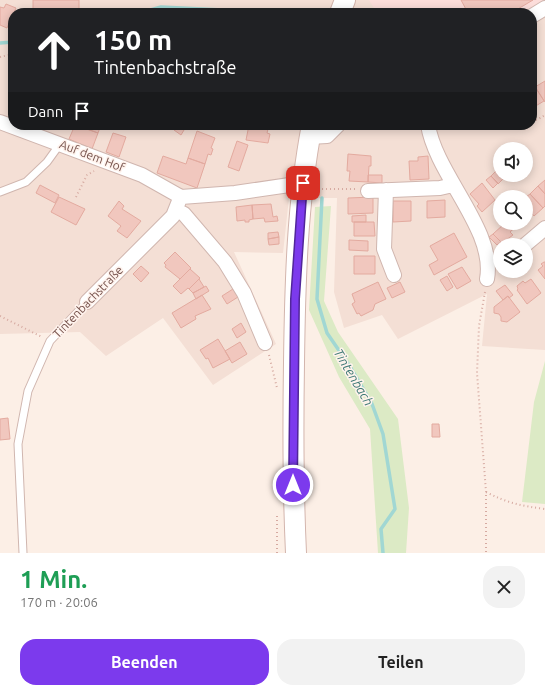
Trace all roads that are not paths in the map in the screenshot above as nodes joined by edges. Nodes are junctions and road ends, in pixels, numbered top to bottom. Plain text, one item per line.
1 (22, 130) edge
2 (429, 130) edge
3 (316, 133) edge
4 (60, 144) junction
5 (453, 184) junction
6 (303, 186) junction
7 (386, 190) junction
8 (368, 191) road end
9 (0, 192) edge
10 (178, 203) junction
11 (545, 228) edge
12 (533, 238) edge
13 (492, 272) edge
14 (394, 275) dead end
15 (87, 302) joint
16 (265, 344) dead end
17 (23, 553) edge
18 (296, 553) edge

1 - 4 street, Auf dem Hof
2 - 5 street
3 - 6 street
4 - 9 lane
4 - 10 street, Auf dem Hof
5 - 7 street
5 - 13 street
6 - 10 street
6 - 18 street
7 - 8 street
7 - 14 street
10 - 15 street, Tintenbachstraße
10 - 16 street
11 - 12 street
15 - 17 lane, Tintenbachstraße

